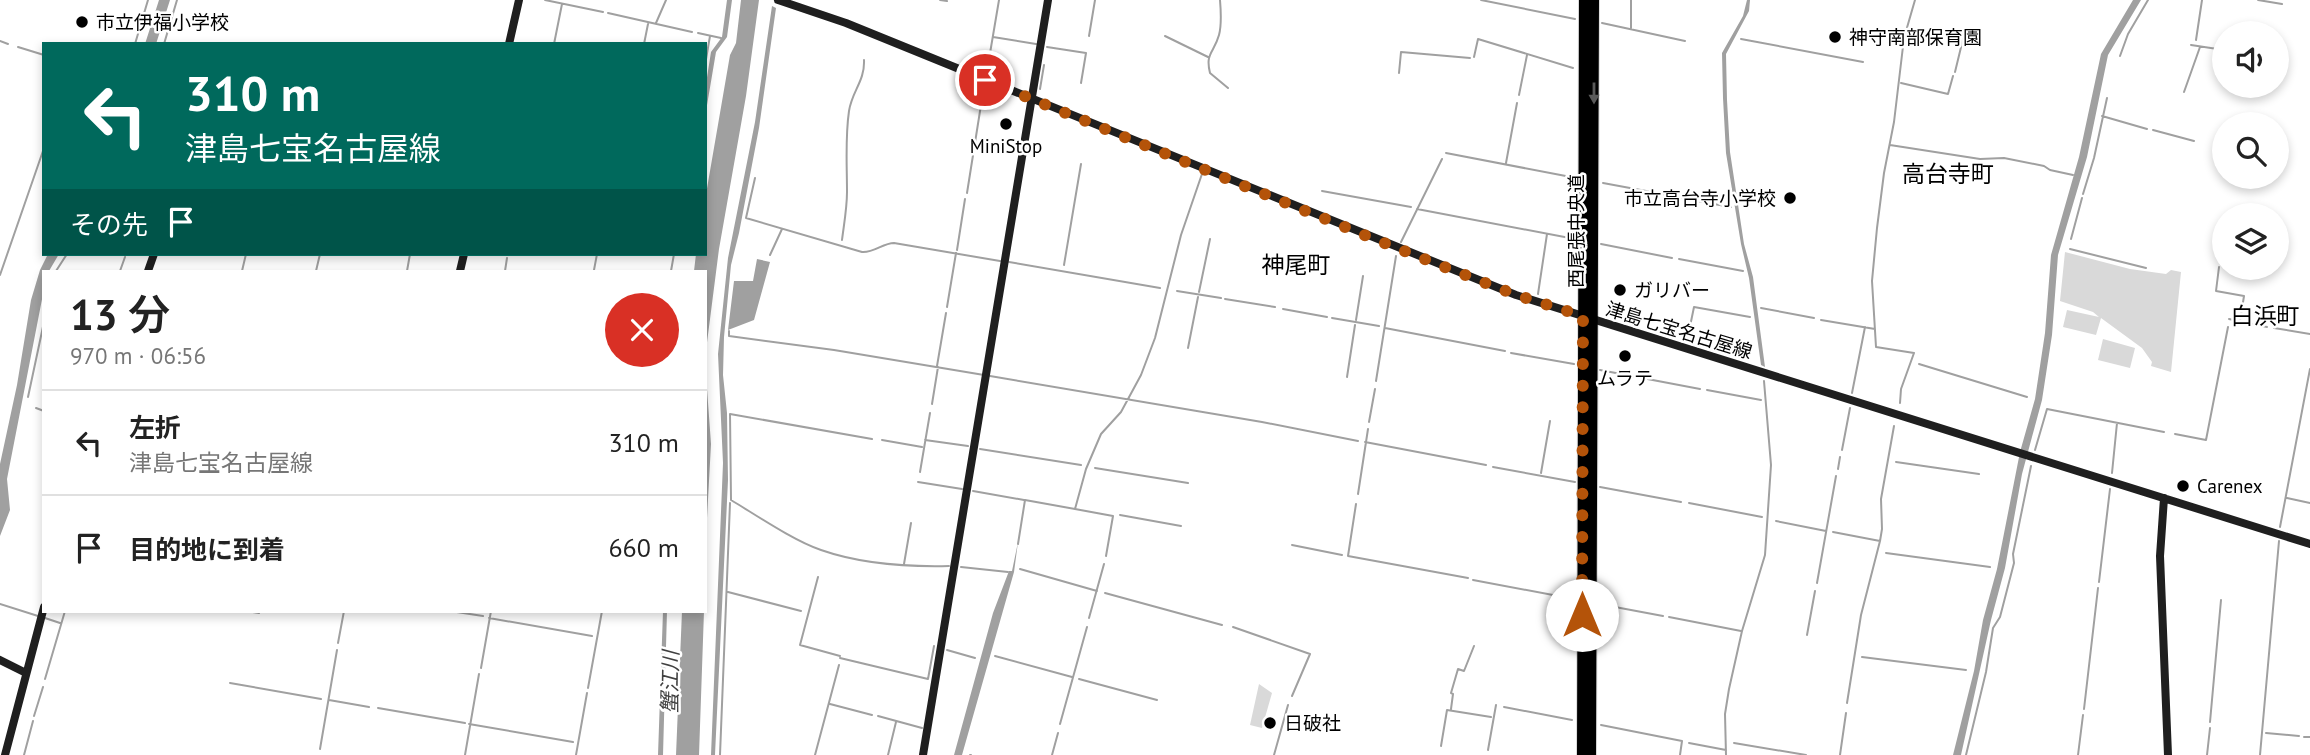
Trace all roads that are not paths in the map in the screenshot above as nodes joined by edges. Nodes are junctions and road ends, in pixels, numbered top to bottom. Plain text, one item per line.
1 (519, 0) edge
2 (778, 0) edge
3 (1048, 0) edge
4 (1584, 0) edge
5 (1594, 0) edge
6 (509, 42) edge
7 (1032, 99) junction
8 (1583, 316) junction
9 (1594, 320) junction
10 (2164, 498) junction
11 (2310, 544) edge
12 (42, 613) edge
13 (0, 660) edge
14 (26, 673) junction
15 (5, 755) edge
16 (923, 755) edge
17 (1582, 755) edge
18 (1591, 755) edge
19 (2168, 755) edge

1 - 6 main road
2 - 7 main road, 津島七宝名古屋線
3 - 7 main road
4 - 8 main road, 西尾張中央道
5 -> 9 main road, 西尾張中央道
7 - 8 main road, 津島七宝名古屋線
7 - 16 main road
8 - 9 main road, 津島七宝名古屋線
8 - 17 main road, 西尾張中央道
9 - 10 main road, 津島七宝名古屋線
9 - 18 main road, 西尾張中央道
10 - 11 main road, 津島七宝名古屋線
10 - 19 main road
12 - 14 main road
13 - 14 main road
14 - 15 main road

